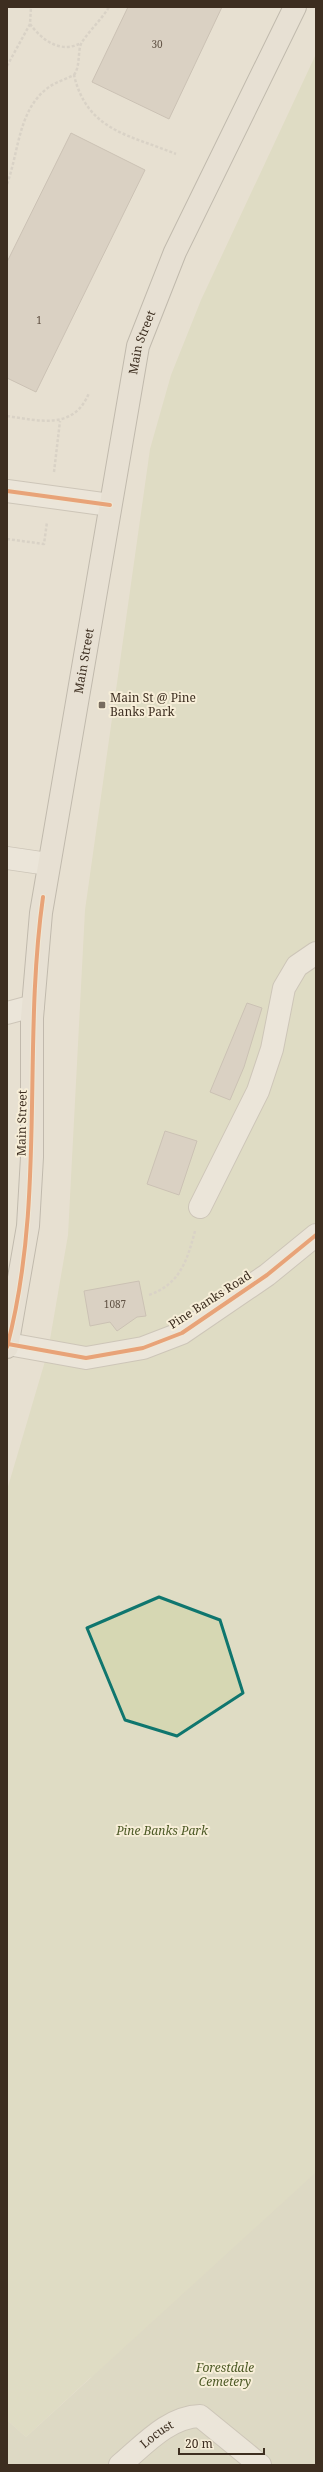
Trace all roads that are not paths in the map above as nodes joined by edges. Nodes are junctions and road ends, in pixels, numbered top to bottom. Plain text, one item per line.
1 (295, 7) edge
2 (7, 491) edge
3 (110, 505) junction
4 (7, 858) edge
5 (48, 864) junction
6 (316, 953) edge
7 (33, 1006) junction
8 (7, 1012) edge
9 (200, 1207) road end
10 (316, 1236) edge
11 (8, 1336) edge
12 (120, 2465) edge
13 (260, 2465) edge

1 - 3 main road, Main Street
2 - 3 street
3 - 5 main road, Main Street
4 - 5 street
5 - 7 main road, Main Street
6 - 9 street
7 - 8 street
7 - 11 main road, Main Street
10 - 11 street, Pine Banks Road
12 - 13 street, Locust

